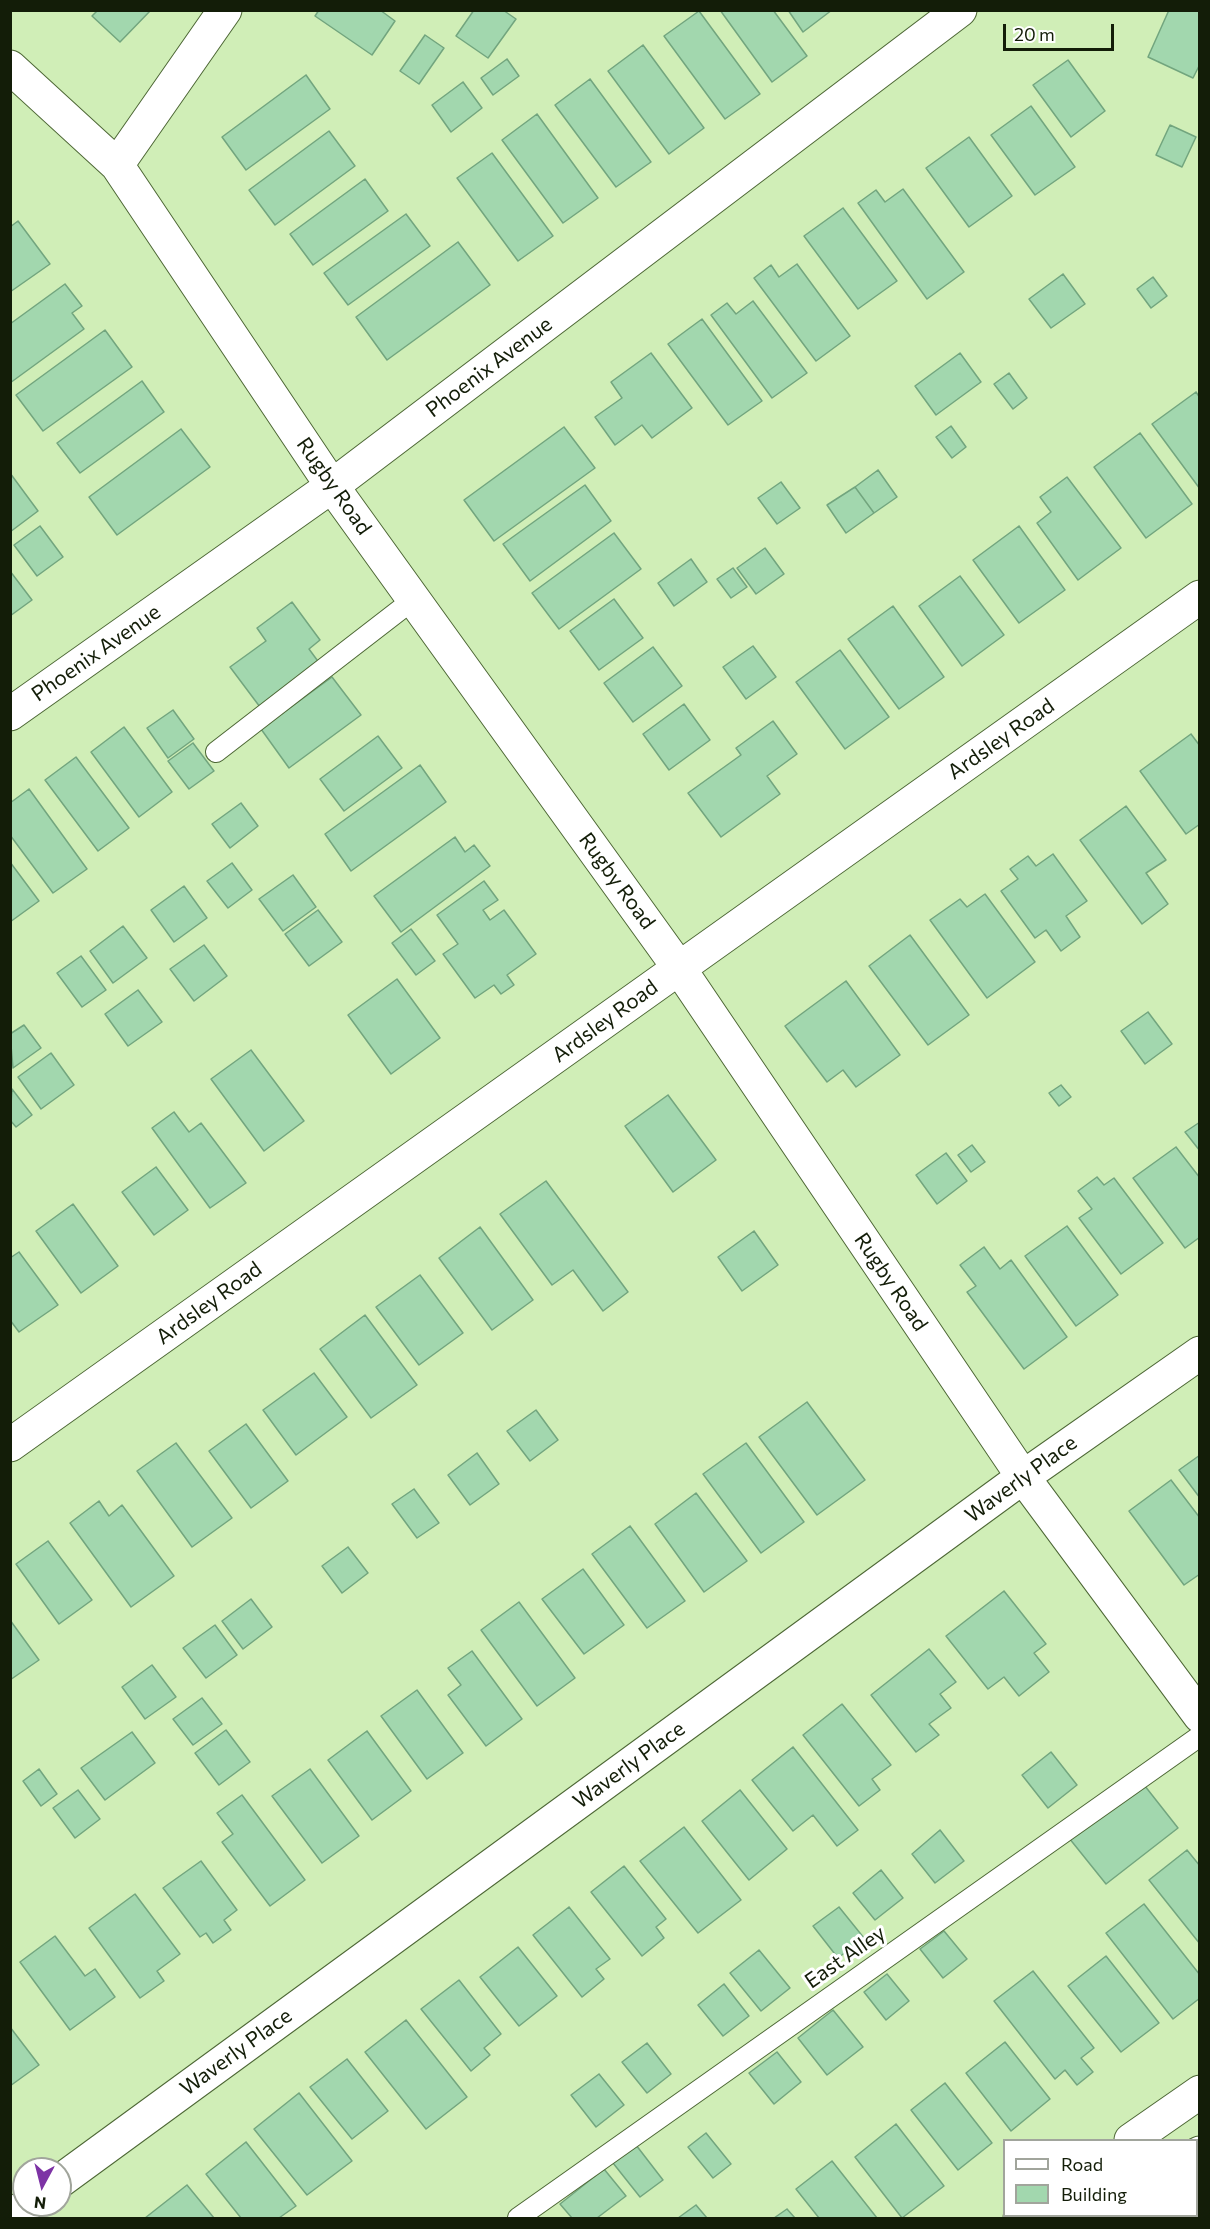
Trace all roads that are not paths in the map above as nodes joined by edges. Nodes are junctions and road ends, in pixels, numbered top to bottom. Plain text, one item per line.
1 (225, 10) edge
2 (960, 10) edge
3 (10, 68) edge
4 (117, 165) junction
5 (332, 486) junction
6 (1200, 597) edge
7 (414, 599) junction
8 (10, 714) edge
9 (216, 752) dead end
10 (679, 968) junction
11 (1200, 1353) edge
12 (10, 1445) edge
13 (1023, 1477) junction
14 (1200, 1716) edge
15 (1200, 1736) edge
16 (1200, 2092) edge
17 (1132, 2139) edge
18 (72, 2172) edge
19 (518, 2218) edge

1 - 4 street
2 - 5 street, Phoenix Avenue
3 - 4 street, Rugby Road
4 - 5 street, Rugby Road
5 - 7 street, Rugby Road
5 - 8 street, Phoenix Avenue
6 - 10 street, Ardsley Road
7 - 9 lane
7 - 10 street, Rugby Road
10 - 12 street, Ardsley Road
10 - 13 street, Rugby Road
11 - 13 street, Waverly Place
13 - 14 street, Rugby Road
13 - 18 street, Waverly Place
15 - 19 lane, East Alley
16 - 17 street

